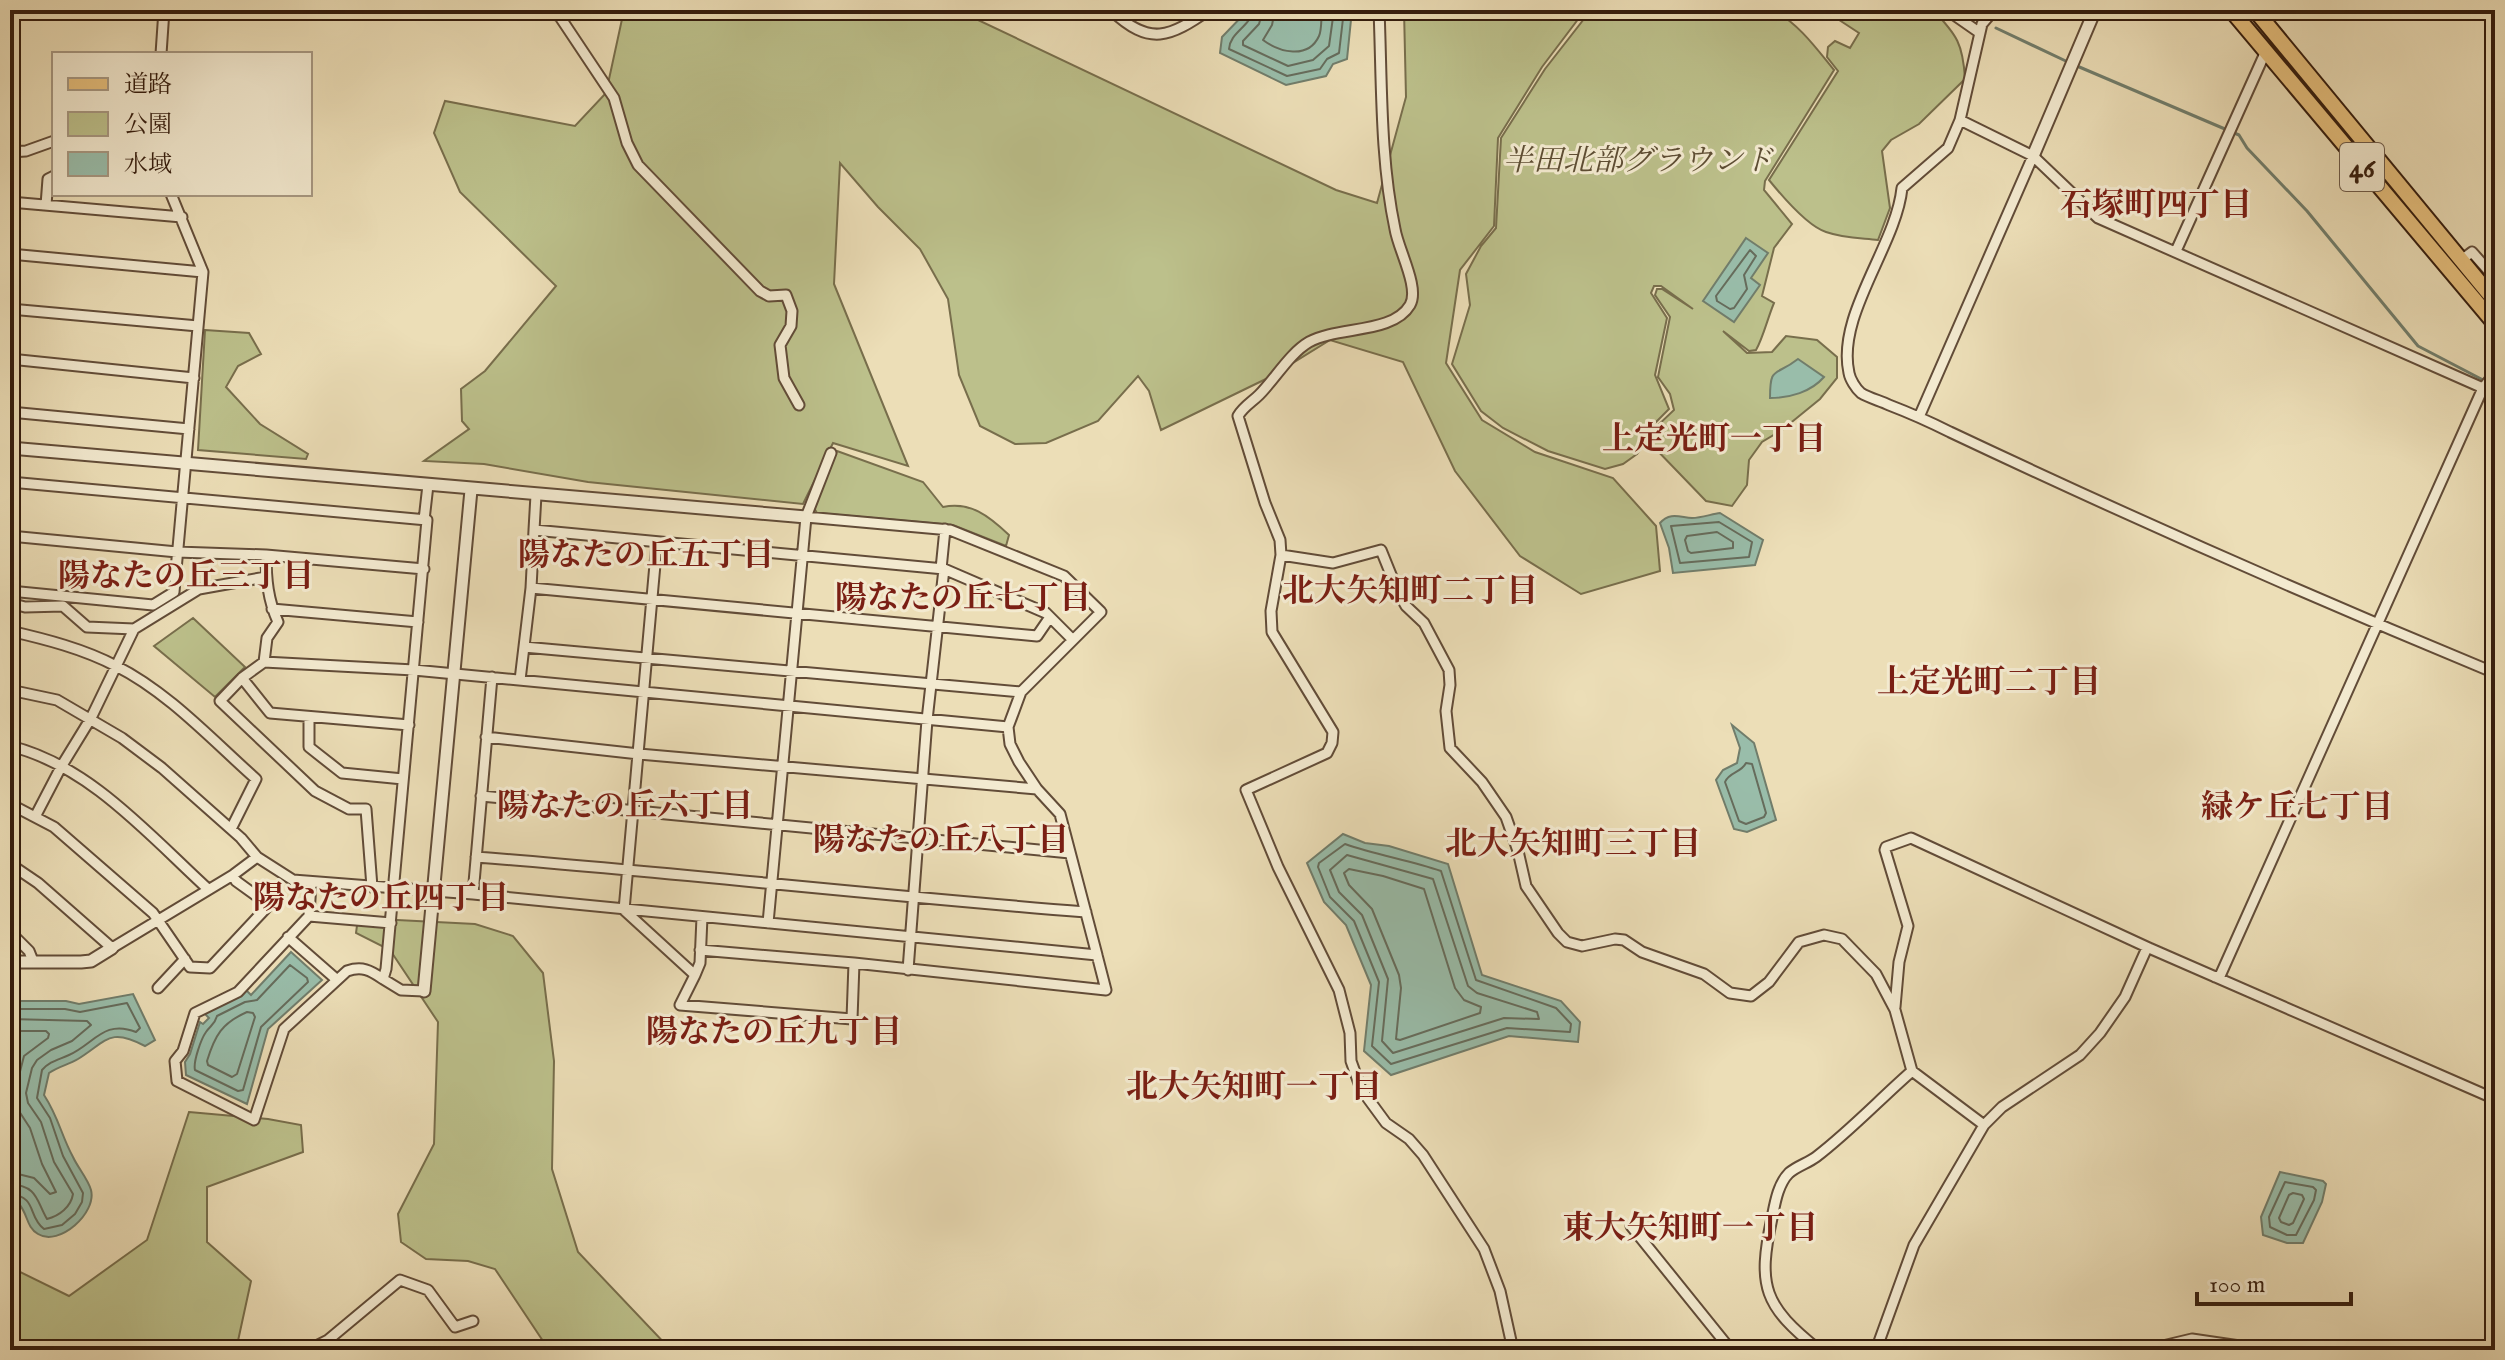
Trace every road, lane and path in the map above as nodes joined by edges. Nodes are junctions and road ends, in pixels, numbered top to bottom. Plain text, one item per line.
1 (164, 10) edge
2 (550, 10) edge
3 (1111, 10) edge
4 (1209, 10) edge
5 (1379, 10) edge
6 (1947, 10) edge
7 (1994, 10) edge
8 (2095, 10) edge
9 (2231, 10) edge
10 (2255, 10) edge
11 (1980, 33) junction
12 (2266, 51) junction
13 (161, 52) edge
14 (1960, 120) junction
15 (52, 142) edge
16 (10, 152) edge
17 (2033, 156) junction
18 (52, 177) edge
19 (172, 196) edge
20 (10, 202) edge
21 (46, 205) junction
22 (182, 217) junction
23 (2176, 251) junction
24 (10, 254) edge
25 (2460, 261) junction
26 (203, 272) junction
27 (2495, 278) edge
28 (2495, 301) edge
29 (10, 309) edge
30 (2495, 324) edge
31 (198, 326) junction
32 (10, 359) edge
33 (2495, 373) edge
34 (194, 378) junction
35 (2483, 388) junction
36 (799, 405) dead end
37 (10, 412) edge
38 (1919, 417) junction
39 (189, 429) junction
40 (10, 448) edge
41 (831, 453) dead end
42 (185, 464) junction
43 (10, 482) edge
44 (428, 485) junction
45 (471, 490) junction
46 (536, 495) junction
47 (182, 498) junction
48 (806, 517) junction
49 (424, 520) junction
50 (945, 529) junction
51 (534, 530) junction
52 (10, 536) edge
53 (657, 542) junction
54 (177, 552) junction
55 (266, 555) junction
56 (801, 555) junction
57 (1281, 555) junction
58 (424, 569) junction
59 (943, 569) junction
60 (266, 577) junction
61 (531, 588) junction
62 (10, 591) edge
63 (652, 601) junction
64 (10, 603) edge
65 (272, 609) junction
66 (798, 613) junction
67 (1050, 617) junction
68 (418, 622) junction
69 (2378, 625) junction
70 (937, 626) junction
71 (134, 629) junction
72 (10, 631) edge
73 (1073, 640) junction
74 (524, 647) junction
75 (648, 658) junction
76 (264, 662) junction
77 (117, 666) junction
78 (414, 670) junction
79 (792, 671) junction
80 (455, 673) junction
81 (2495, 673) edge
82 (492, 677) junction
83 (242, 678) junction
84 (520, 680) junction
85 (931, 683) junction
86 (10, 690) edge
87 (1021, 692) junction
88 (645, 693) junction
89 (789, 707) junction
90 (309, 717) junction
91 (91, 718) junction
92 (927, 720) junction
93 (409, 725) junction
94 (1008, 727) junction
95 (486, 737) junction
96 (10, 746) edge
97 (639, 754) junction
98 (783, 766) junction
99 (61, 767) junction
100 (403, 779) junction
101 (922, 780) junction
102 (1037, 789) junction
103 (481, 796) junction
104 (10, 804) edge
105 (633, 812) junction
106 (36, 815) junction
107 (778, 824) junction
108 (231, 829) junction
109 (917, 839) junction
110 (1070, 853) junction
111 (257, 857) junction
112 (476, 857) junction
113 (10, 864) edge
114 (628, 869) junction
115 (233, 875) junction
116 (311, 882) junction
117 (772, 883) junction
118 (372, 887) junction
119 (208, 889) junction
120 (393, 889) junction
121 (434, 891) junction
122 (473, 894) junction
123 (912, 899) junction
124 (624, 910) junction
125 (1086, 912) junction
126 (309, 916) junction
127 (702, 917) junction
128 (157, 921) junction
129 (391, 923) junction
130 (768, 923) junction
131 (10, 932) edge
132 (288, 937) junction
133 (909, 937) junction
134 (112, 948) junction
135 (2149, 948) junction
136 (700, 950) junction
137 (1097, 955) junction
138 (185, 959) junction
139 (33, 961) junction
140 (10, 962) edge
141 (854, 963) junction
142 (908, 970) junction
143 (695, 975) junction
144 (2215, 977) junction
145 (336, 979) junction
146 (383, 979) junction
147 (158, 988) dead end
148 (424, 991) joint
149 (1895, 1010) junction
150 (1912, 1071) junction
151 (2495, 1099) edge
152 (1984, 1125) junction
153 (1631, 1226) dead end
154 (473, 1321) dead end
155 (297, 1350) edge
156 (1513, 1350) edge
157 (1731, 1350) edge
158 (1819, 1350) edge
159 (1876, 1350) edge
160 (2146, 1350) edge
161 (2267, 1350) edge

1 - 13 street
2 - 36 street
3 - 4 street
5 - 57 street
6 - 11 street
7 - 11 street
8 - 17 street
9 - 12 main road, 46
10 - 25 main road, 46
11 - 14 street
12 - 23 street
12 - 30 main road, 46
14 - 17 street
14 - 38 street
15 - 16 street
17 - 23 street
17 - 38 street
18 - 21 street
19 - 22 street
20 - 21 street
21 - 22 street
22 - 26 street
23 - 35 street
24 - 26 street
25 - 27 street
25 - 28 main road, 46
26 - 31 street
29 - 31 street
31 - 34 street
32 - 34 street
33 - 35 street
34 - 39 street
35 - 69 street
37 - 39 street
38 - 69 street
39 - 42 street
40 - 42 street
41 - 48 street
42 - 44 street
42 - 47 street
43 - 47 street
44 - 45 street
44 - 49 street
45 - 46 street
45 - 80 street
46 - 48 street
46 - 51 street
47 - 49 street
47 - 54 street
48 - 50 street
48 - 56 street
49 - 58 street
50 - 59 street
50 - 73 street
51 - 53 street
51 - 61 street
52 - 54 street
53 - 56 street
53 - 63 street
54 - 55 street
54 - 62 street
55 - 58 street
55 - 60 street
56 - 59 street
56 - 66 street
57 - 149 street
57 - 156 street
58 - 68 street
59 - 67 street
59 - 70 street
60 - 65 street
60 - 71 street
61 - 63 street
61 - 74 street
63 - 66 street
63 - 75 street
64 - 71 street
65 - 68 street
65 - 76 street
66 - 70 street
66 - 79 street
67 - 70 street
67 - 73 street
68 - 78 street
69 - 81 street
69 - 144 street
70 - 85 street
71 - 77 street
72 - 77 street
73 - 87 street
74 - 75 street
74 - 84 street
75 - 79 street
75 - 88 street
76 - 78 street
76 - 83 street
77 - 91 street
77 - 108 street
78 - 80 street
78 - 93 street
79 - 85 street
79 - 89 street
80 - 82 street
80 - 121 street
82 - 84 street
82 - 95 street
83 - 90 street
83 - 118 street
84 - 88 street
85 - 87 street
85 - 92 street
86 - 91 street
87 - 94 street
88 - 89 street
88 - 97 street
89 - 92 street
89 - 98 street
90 - 93 street
90 - 100 street
91 - 99 street
91 - 108 street
92 - 94 street
92 - 101 street
93 - 100 street
94 - 102 street
95 - 97 street
95 - 103 street
96 - 99 street
97 - 98 street
97 - 105 street
98 - 101 street
98 - 107 street
99 - 106 street
99 - 119 street
100 - 120 street
101 - 102 street
101 - 109 street
102 - 110 street
103 - 105 street
103 - 112 street
104 - 106 street
105 - 107 street
105 - 114 street
106 - 128 street
107 - 109 street
107 - 117 street
108 - 111 street
109 - 110 street
109 - 123 street
110 - 125 street
111 - 115 street
111 - 116 street
112 - 114 street
112 - 122 street
113 - 134 street
114 - 117 street
114 - 124 street
115 - 119 street
115 - 138 street
116 - 118 street
116 - 126 street
117 - 123 street
117 - 130 street
118 - 120 street
119 - 128 street
120 - 121 street
120 - 129 street
121 - 122 street
121 - 148 street
122 - 124 street
123 - 125 street
123 - 133 street
124 - 127 street
124 - 143 street
125 - 137 street
126 - 129 street
126 - 132 street
127 - 130 street
127 - 136 street
128 - 134 street
128 - 138 street
129 - 146 street
130 - 133 street
131 - 139 street
132 - 145 street
132 - 145 street
133 - 137 street
133 - 142 street
134 - 139 street
135 - 144 street
135 - 149 street
135 - 152 street
136 - 141 street
136 - 143 street
137 - 142 street
138 - 147 street
139 - 140 street
141 - 142 street
141 - 143 street
144 - 151 street
145 - 146 street
146 - 148 street
149 - 150 street
150 - 152 street
150 - 158 street
152 - 159 street
153 - 157 street
154 - 155 street
160 - 161 street

